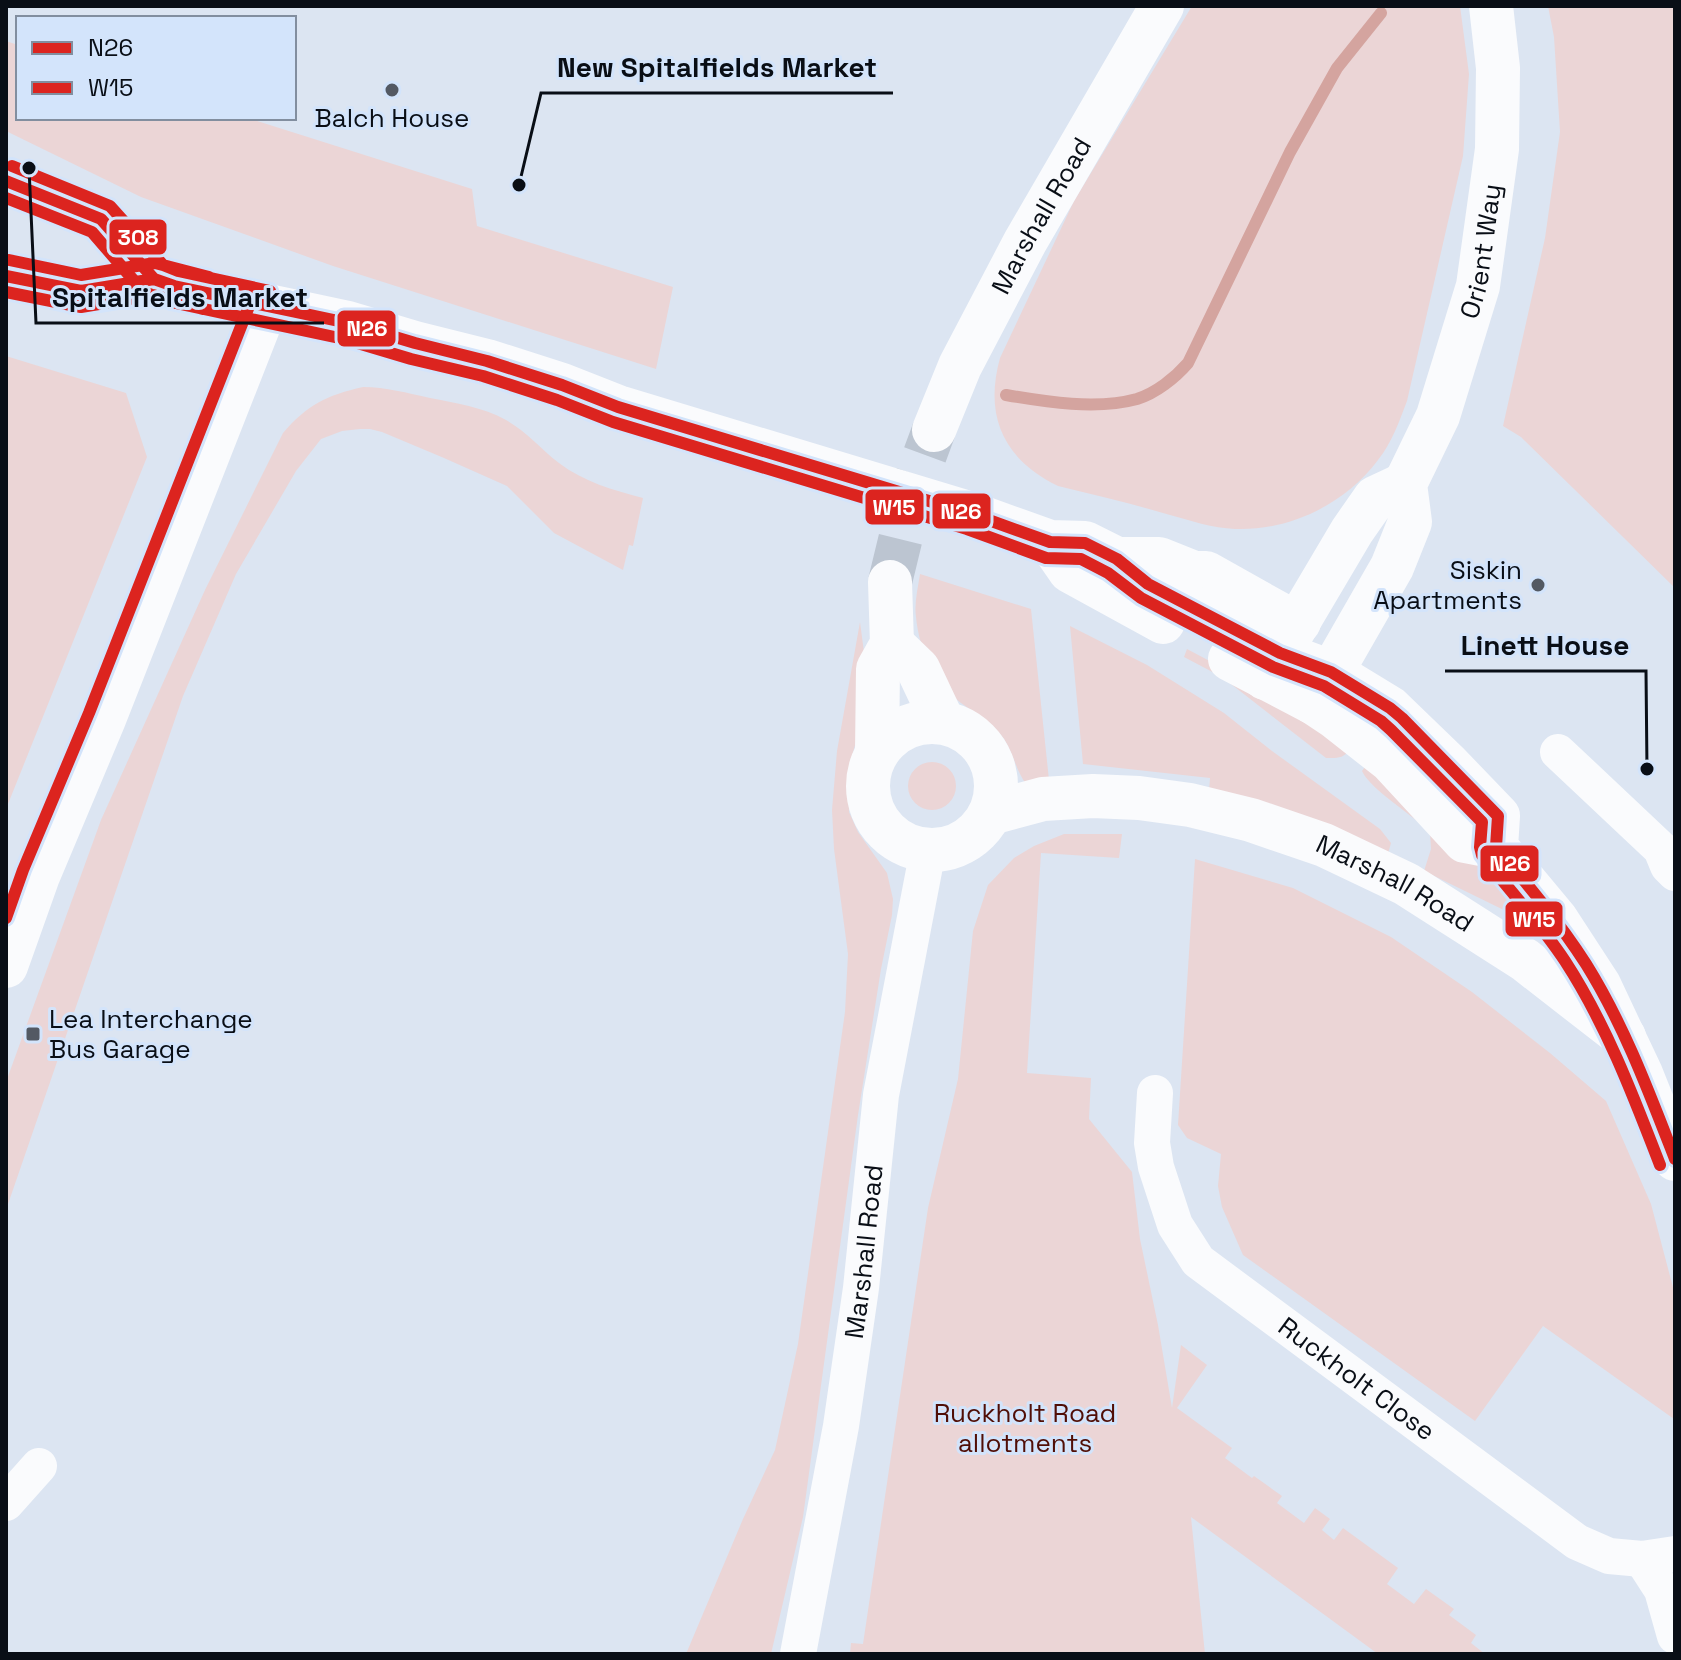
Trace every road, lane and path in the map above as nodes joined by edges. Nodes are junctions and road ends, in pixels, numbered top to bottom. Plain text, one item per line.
1 (1162, 6) edge
2 (1491, 6) edge
3 (6, 181) edge
4 (6, 276) edge
5 (154, 279) junction
6 (266, 307) junction
7 (934, 430) tunnel mouth
8 (1405, 484) junction
9 (1050, 542) junction
10 (890, 582) tunnel mouth
11 (892, 644) junction
12 (1281, 651) junction
13 (1322, 688) junction
14 (943, 722) junction
15 (877, 752) junction
16 (1558, 752) dead end
17 (991, 813) junction
18 (928, 850) junction
19 (1675, 873) edge
20 (6, 966) edge
21 (1624, 1037) junction
22 (1155, 1093) dead end
23 (1675, 1159) edge
24 (39, 1466) dead end
25 (6, 1503) edge
26 (1659, 1556) edge
27 (1675, 1636) edge
28 (798, 1654) edge

1 - 7 street, Marshall Road
2 - 8 street, Orient Way
3 - 5 street
4 - 5 street
5 - 6 street
6 - 9 street
6 - 20 street
8 - 12 street
8 - 13 street
9 - 12 street
9 - 12 street
10 - 11 street
11 - 14 street
11 - 15 street
12 - 13 street
13 - 21 street
14 - 15 street
14 - 17 street
15 - 18 street
16 - 19 street
17 - 18 street
17 - 21 street, Marshall Road
18 - 28 street, Marshall Road
21 - 23 street
22 - 26 street, Ruckholt Close
24 - 25 street
26 - 27 street

